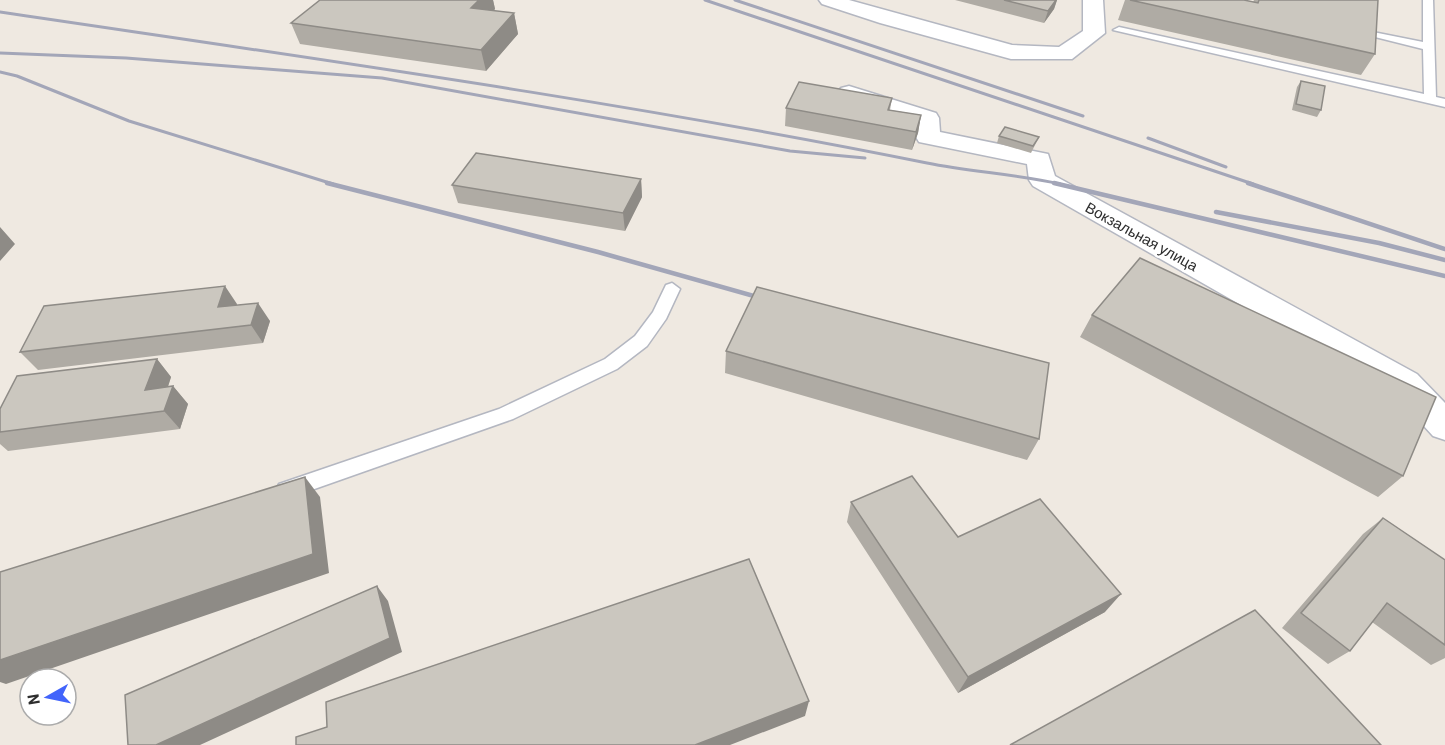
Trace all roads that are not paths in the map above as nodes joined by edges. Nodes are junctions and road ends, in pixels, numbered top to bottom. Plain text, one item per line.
1 (829, 0) edge
2 (1093, 0) edge
3 (1428, 0) edge
4 (1119, 30) dead end
5 (1373, 35) edge
6 (1429, 47) junction
7 (837, 89) edge
8 (1431, 100) junction
9 (1445, 103) edge
10 (672, 289) dead end
11 (1445, 426) edge
12 (272, 495) edge

1 - 2 street
3 - 6 lane
4 - 8 lane
5 - 6 lane
6 - 8 lane
7 - 11 street, Вокзальная улица
8 - 9 lane
10 - 12 lane

